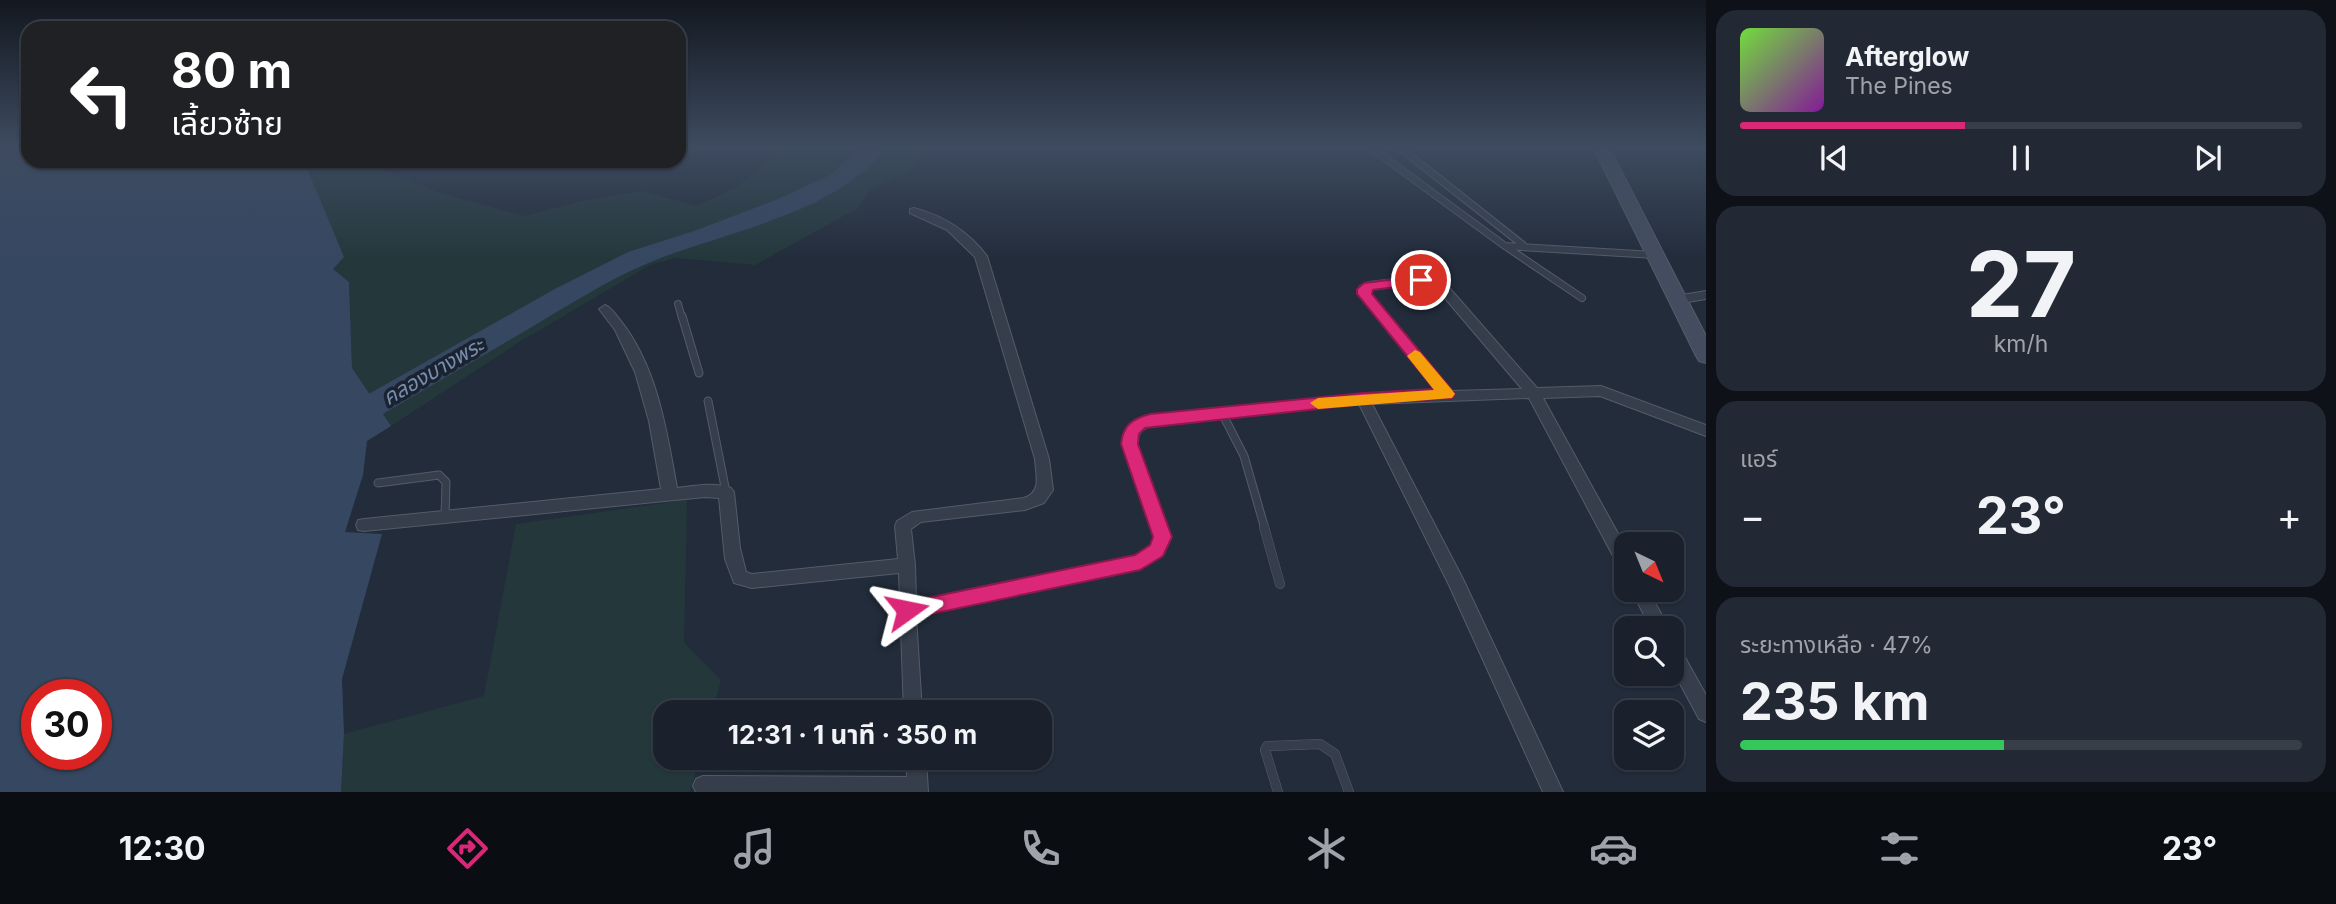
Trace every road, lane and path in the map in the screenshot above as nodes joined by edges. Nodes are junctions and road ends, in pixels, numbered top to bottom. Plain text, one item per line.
1 (1420, 184) edge
2 (1446, 184) edge
3 (1619, 184) edge
4 (914, 211) dead end
5 (1523, 245) junction
6 (1505, 246) junction
7 (1654, 255) junction
8 (1706, 295) edge
9 (1582, 298) dead end
10 (1675, 300) junction
11 (678, 304) dead end
12 (606, 309) dead end
13 (1706, 356) edge
14 (699, 373) dead end
15 (1447, 394) junction
16 (1534, 394) junction
17 (1363, 399) junction
18 (708, 401) dead end
19 (1222, 413) junction
20 (1706, 430) edge
21 (378, 483) dead end
22 (726, 492) junction
23 (670, 495) junction
24 (445, 517) junction
25 (363, 526) dead end
26 (1614, 542) edge
27 (907, 565) junction
28 (1280, 584) dead end
29 (907, 610) junction
30 (1684, 673) edge
31 (912, 700) edge
32 (1706, 713) edge
33 (917, 770) edge
34 (703, 786) dead end
35 (918, 790) edge
36 (1278, 792) edge
37 (1349, 792) edge
38 (1553, 792) edge

1 - 6 lane
2 - 5 lane
3 - 7 main road
4 - 27 street
5 - 6 lane
5 - 7 lane
6 - 9 lane
7 - 10 main road
8 - 10 street
10 - 13 main road
11 - 14 lane
12 - 23 street
15 - 16 street
15 - 16 street
15 - 17 street
16 - 20 street
16 - 26 street
17 - 19 street
17 - 38 street
18 - 22 lane
19 - 28 lane
19 - 29 street
21 - 24 lane
22 - 23 street
22 - 27 street
23 - 24 street
24 - 25 street
27 - 29 street
29 - 31 street
30 - 32 street
33 - 35 street
34 - 35 street
36 - 37 lane

